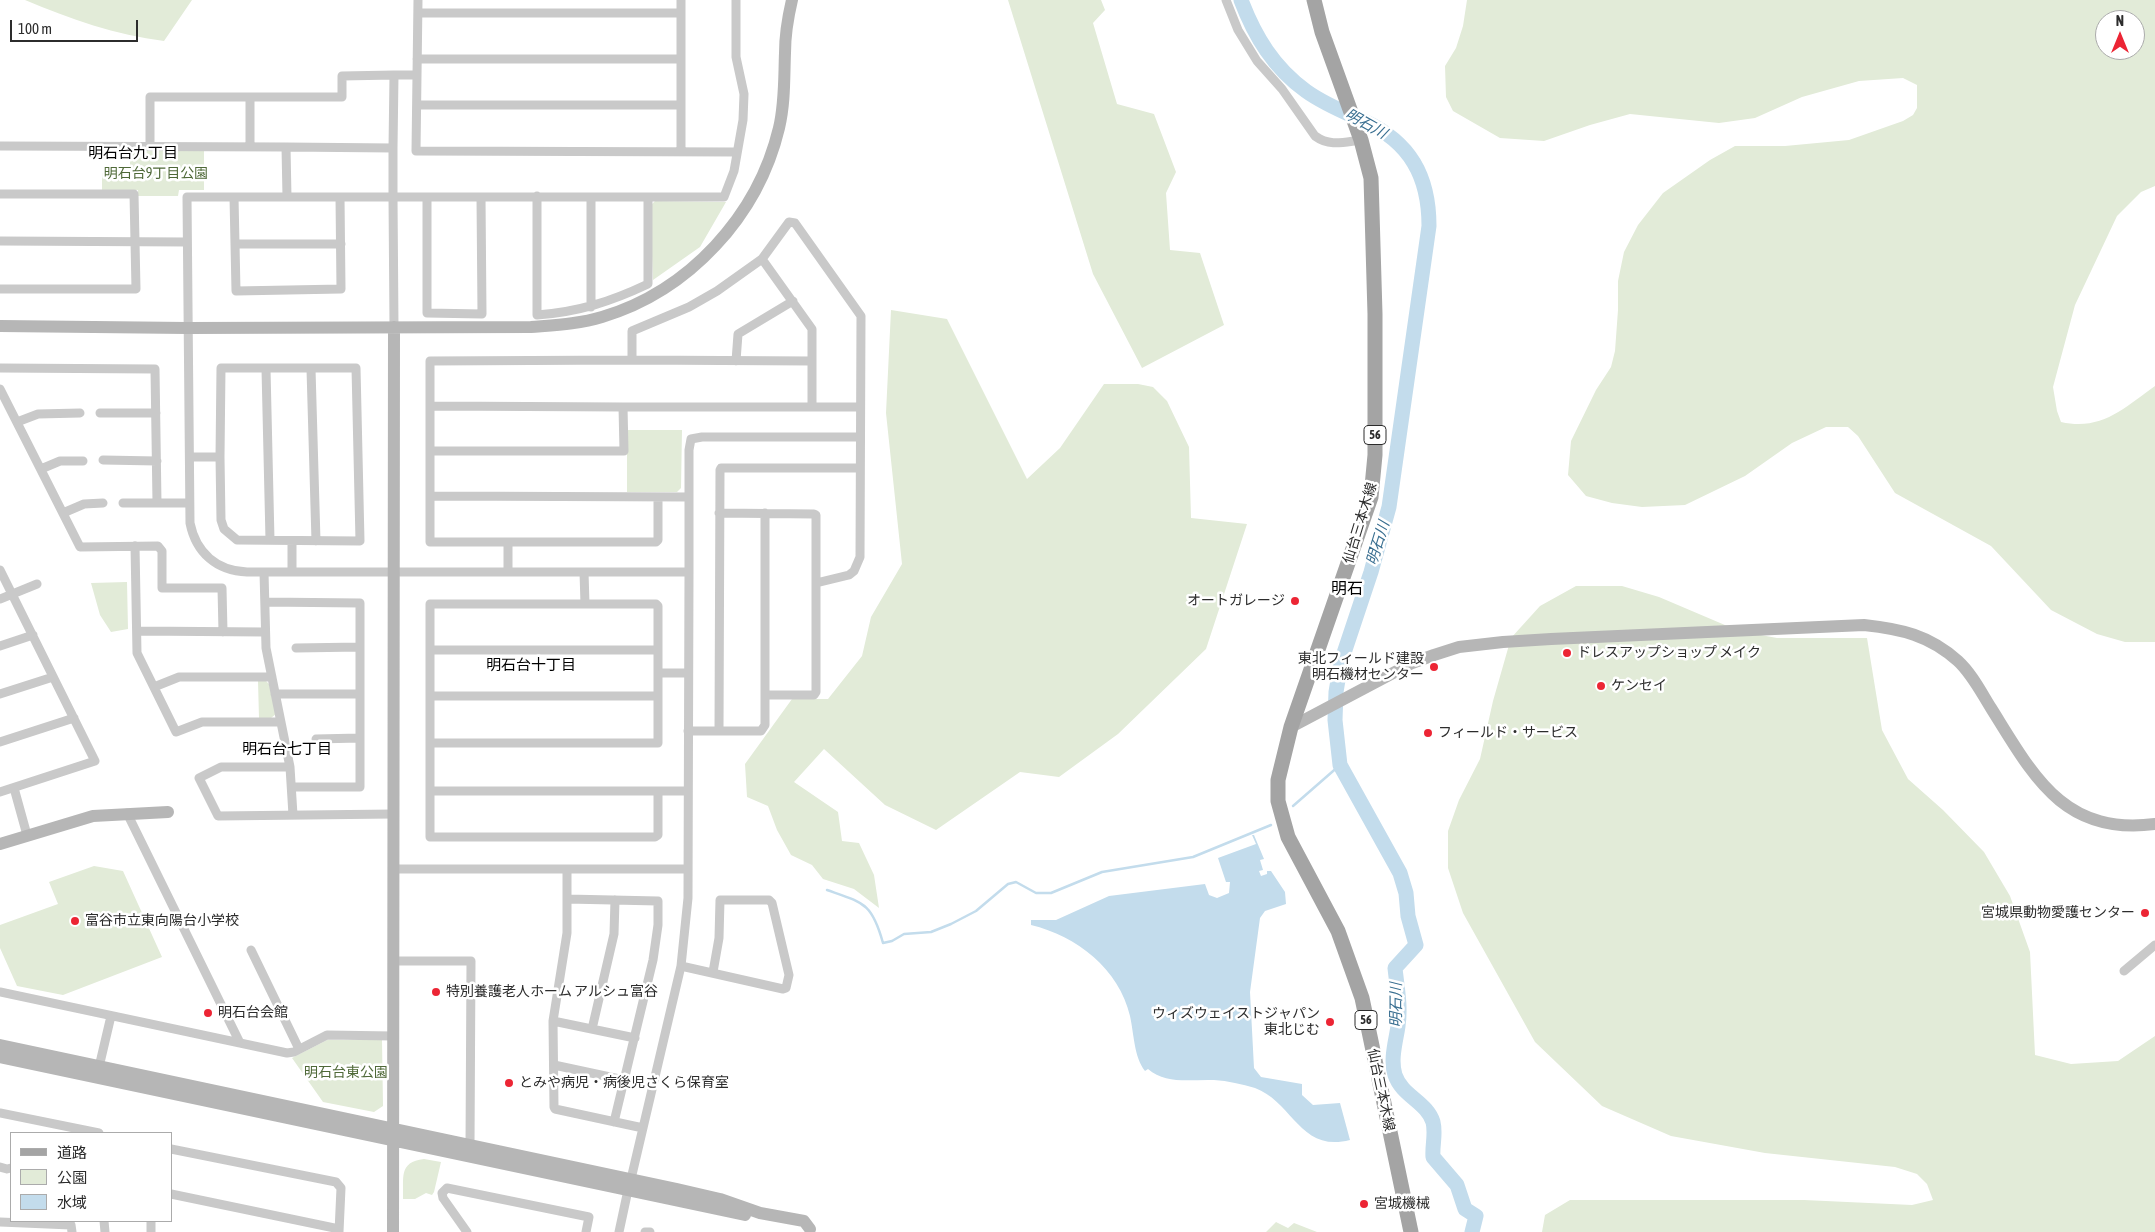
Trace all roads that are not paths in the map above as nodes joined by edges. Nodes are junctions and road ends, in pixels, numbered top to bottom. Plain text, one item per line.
1 (418, 0) edge
2 (681, 0) edge
3 (736, 0) edge
4 (792, 0) edge
5 (1226, 0) edge
6 (1314, 0) edge
7 (418, 13) junction
8 (681, 13) junction
9 (417, 58) junction
10 (681, 59) junction
11 (394, 75) junction
12 (417, 75) junction
13 (250, 97) junction
14 (417, 105) junction
15 (681, 105) junction
16 (1359, 135) junction
17 (0, 146) edge
18 (150, 146) junction
19 (250, 147) junction
20 (286, 147) junction
21 (393, 148) junction
22 (682, 152) junction
23 (737, 152) junction
24 (0, 194) edge
25 (481, 196) junction
26 (537, 196) junction
27 (234, 197) junction
28 (287, 197) junction
29 (340, 197) junction
30 (393, 197) junction
31 (427, 197) junction
32 (591, 197) junction
33 (648, 197) junction
34 (0, 241) edge
35 (135, 242) junction
36 (188, 242) junction
37 (235, 244) junction
38 (341, 244) junction
39 (762, 259) junction
40 (0, 289) edge
41 (793, 301) junction
42 (591, 307) junction
43 (0, 326) edge
44 (394, 327) junction
45 (187, 328) junction
46 (632, 360) junction
47 (736, 361) junction
48 (812, 361) junction
49 (0, 368) edge
50 (266, 369) junction
51 (311, 369) junction
52 (0, 389) edge
53 (430, 406) junction
54 (623, 407) junction
55 (812, 407) junction
56 (860, 407) junction
57 (80, 413) dead end
58 (100, 413) dead end
59 (156, 413) junction
60 (17, 422) junction
61 (860, 437) junction
62 (430, 451) junction
63 (190, 457) junction
64 (220, 457) junction
65 (102, 460) dead end
66 (83, 461) dead end
67 (157, 461) junction
68 (860, 468) junction
69 (41, 469) junction
70 (430, 496) junction
71 (658, 497) junction
72 (689, 497) junction
73 (123, 503) dead end
74 (157, 503) junction
75 (190, 503) junction
76 (102, 504) dead end
77 (63, 512) junction
78 (719, 513) junction
79 (765, 513) junction
80 (270, 540) junction
81 (292, 541) junction
82 (316, 541) junction
83 (508, 542) junction
84 (135, 546) junction
85 (0, 570) edge
86 (264, 572) junction
87 (292, 572) junction
88 (393, 572) junction
89 (508, 572) junction
90 (584, 572) junction
91 (689, 572) junction
92 (816, 583) junction
93 (37, 584) dead end
94 (13, 595) junction
95 (0, 599) edge
96 (265, 602) junction
97 (584, 604) junction
98 (137, 631) junction
99 (223, 632) junction
100 (264, 632) junction
101 (33, 636) junction
102 (0, 646) edge
103 (360, 647) junction
104 (296, 648) dead end
105 (430, 650) junction
106 (658, 650) junction
107 (658, 673) junction
108 (688, 673) junction
109 (272, 677) junction
110 (53, 678) junction
111 (154, 687) junction
112 (0, 694) edge
113 (275, 694) junction
114 (360, 694) junction
115 (765, 694) junction
116 (430, 696) junction
117 (658, 696) junction
118 (74, 718) junction
119 (281, 722) junction
120 (1291, 727) junction
121 (688, 732) junction
122 (719, 732) junction
123 (360, 738) junction
124 (316, 739) dead end
125 (0, 742) edge
126 (430, 743) junction
127 (290, 767) junction
128 (292, 787) junction
129 (14, 788) junction
130 (430, 791) junction
131 (658, 791) junction
132 (688, 791) junction
133 (0, 792) edge
134 (168, 812) dead end
135 (127, 813) junction
136 (393, 814) junction
137 (293, 815) junction
138 (2155, 824) edge
139 (28, 835) junction
140 (0, 844) edge
141 (393, 869) junction
142 (567, 869) junction
143 (688, 869) junction
144 (567, 899) junction
145 (615, 900) junction
146 (2155, 945) edge
147 (251, 950) dead end
148 (393, 961) junction
149 (682, 966) junction
150 (2124, 971) dead end
151 (713, 972) junction
152 (0, 992) edge
153 (111, 1016) junction
154 (553, 1021) junction
155 (592, 1029) junction
156 (393, 1036) junction
157 (635, 1038) junction
158 (240, 1043) junction
159 (0, 1046) edge
160 (299, 1049) junction
161 (0, 1057) edge
162 (554, 1065) junction
163 (99, 1067) junction
164 (624, 1080) junction
165 (0, 1113) edge
166 (614, 1122) junction
167 (643, 1128) junction
168 (63, 1130) edge
169 (87, 1132) edge
170 (393, 1135) junction
171 (470, 1146) junction
172 (172, 1149) edge
173 (629, 1184) junction
174 (172, 1194) edge
175 (0, 1222) edge
176 (52, 1222) edge
177 (339, 1230) edge
178 (810, 1231) edge
179 (72, 1232) edge
180 (393, 1232) edge
181 (467, 1232) edge
182 (586, 1232) edge
183 (619, 1232) edge
184 (645, 1232) edge
185 (650, 1232) edge
186 (1411, 1232) edge

1 - 7 street
2 - 8 street
3 - 23 street
4 - 44 street
5 - 16 street
6 - 16 main road, 仙台三本木線 / 56
7 - 8 street
7 - 9 street
8 - 10 street
9 - 10 street
9 - 12 street
10 - 15 street
11 - 12 street
11 - 13 street
11 - 21 street
12 - 14 street
13 - 18 street
13 - 19 street
14 - 15 street
14 - 22 street
15 - 22 street
16 - 120 main road, 仙台三本木線 / 56
17 - 18 street
18 - 19 street
19 - 20 street
20 - 21 street
20 - 28 street
21 - 30 street
22 - 23 street
23 - 33 street
24 - 35 street
25 - 26 street
25 - 31 street
25 - 31 street
26 - 32 street
26 - 42 street
27 - 28 street
27 - 36 street
27 - 37 street
28 - 29 street
29 - 30 street
29 - 38 street
30 - 31 street
30 - 44 street
32 - 33 street
32 - 42 street
33 - 42 street
34 - 35 street
35 - 36 street
35 - 40 street
36 - 45 street
37 - 38 street
37 - 38 street
39 - 41 street
39 - 46 street
39 - 56 street
41 - 47 street
41 - 48 street
43 - 45 street
44 - 45 street
44 - 88 street
45 - 63 street
46 - 47 street
46 - 53 street
47 - 48 street
48 - 55 street
49 - 59 street
50 - 51 street
50 - 64 street
50 - 80 street
51 - 82 street
51 - 82 street
52 - 60 street
53 - 54 street
53 - 62 street
54 - 55 street
54 - 62 street
55 - 56 street
56 - 61 street
57 - 60 street
58 - 59 street
59 - 67 street
60 - 69 street
61 - 68 street
61 - 72 street
62 - 70 street
63 - 64 street
63 - 75 street
64 - 80 street
65 - 67 street
66 - 69 street
67 - 74 street
68 - 78 street
68 - 92 street
69 - 77 street
70 - 71 street
70 - 83 street
71 - 72 street
71 - 83 street
72 - 91 street
73 - 74 street
74 - 75 street
75 - 86 street
76 - 77 street
77 - 84 street
78 - 79 street
78 - 122 street
79 - 92 street
79 - 115 street
80 - 81 street
81 - 82 street
81 - 87 street
83 - 89 street
84 - 98 street
84 - 99 street
85 - 94 street
86 - 87 street
86 - 96 street
87 - 88 street
88 - 89 street
88 - 136 street
89 - 90 street
90 - 91 street
90 - 97 street
91 - 108 street
92 - 115 street
93 - 94 street
94 - 95 street
94 - 101 street
96 - 100 street
96 - 103 street
97 - 105 street
97 - 106 street
98 - 99 street
98 - 111 street
99 - 100 street
100 - 109 street
101 - 102 street
101 - 110 street
103 - 104 street
103 - 114 street
105 - 106 street
105 - 116 street
106 - 107 street
107 - 108 street
107 - 117 street
108 - 121 street
109 - 111 street
109 - 113 street
110 - 112 street
110 - 118 street
111 - 119 street
113 - 114 street
113 - 119 street
114 - 123 street
115 - 122 street
116 - 117 street
116 - 126 street
117 - 126 street
118 - 125 street
118 - 129 street
119 - 127 street
120 - 138 street
120 - 186 main road, 仙台三本木線 / 56
121 - 122 street
121 - 132 street
123 - 124 street
123 - 128 street
126 - 130 street
127 - 128 street
127 - 137 street
128 - 137 street
129 - 133 street
129 - 139 street
130 - 131 street
130 - 131 street
131 - 132 street
132 - 143 street
134 - 135 street
135 - 139 street
135 - 158 street
136 - 137 street
136 - 141 street
139 - 140 street
141 - 142 street
141 - 148 street
142 - 143 street
142 - 144 street
143 - 149 street
144 - 145 street
144 - 154 street
145 - 155 street
145 - 157 street
146 - 150 street
147 - 160 street
148 - 156 street
148 - 171 street
149 - 151 street
149 - 167 street
151 - 151 street
152 - 153 street
153 - 158 street
153 - 163 street
154 - 155 street
154 - 162 street
155 - 157 street
156 - 160 street
156 - 170 street
157 - 164 street
158 - 160 street
159 - 163 street
161 - 170 street
162 - 164 street
162 - 166 street
163 - 170 street
164 - 166 street
165 - 168 street
166 - 167 street
167 - 173 street
168 - 169 street
170 - 171 street
170 - 173 street
170 - 180 street
171 - 173 street
172 - 177 street
173 - 178 street
173 - 183 street
174 - 177 street
175 - 176 street
176 - 179 street
181 - 182 street
184 - 185 street

